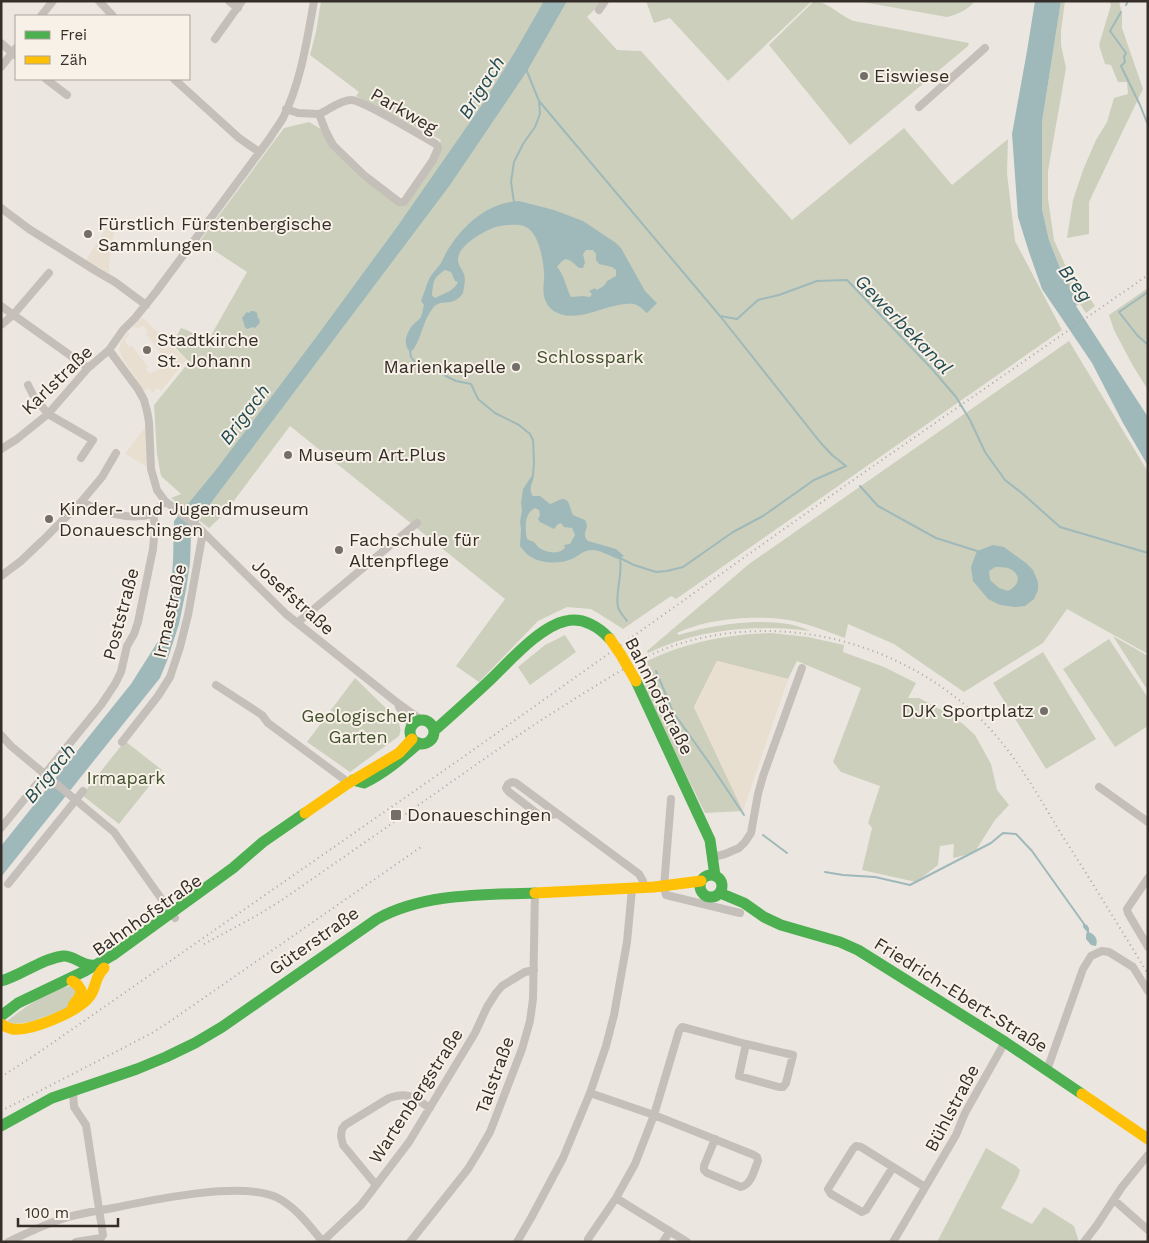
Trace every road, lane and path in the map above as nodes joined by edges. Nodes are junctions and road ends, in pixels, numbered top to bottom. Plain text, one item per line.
1 (53, 1) edge
2 (99, 1) edge
3 (229, 1) edge
4 (314, 1) edge
5 (605, 1) edge
6 (240, 4) edge
7 (599, 10) dead end
8 (42, 15) edge
9 (112, 15) edge
10 (215, 39) dead end
11 (1, 44) edge
12 (985, 48) dead end
13 (15, 52) edge
14 (1, 67) edge
15 (47, 80) edge
16 (175, 80) edge
17 (66, 95) dead end
18 (919, 107) dead end
19 (286, 109) junction
20 (319, 114) junction
21 (258, 152) junction
22 (1, 208) edge
23 (49, 273) dead end
24 (146, 305) junction
25 (1, 306) edge
26 (13, 315) junction
27 (1, 325) edge
28 (109, 350) junction
29 (88, 368) junction
30 (28, 385) dead end
31 (48, 414) junction
32 (1, 449) edge
33 (116, 453) dead end
34 (81, 458) dead end
35 (165, 501) junction
36 (81, 502) junction
37 (153, 514) junction
38 (416, 522) dead end
39 (200, 530) junction
40 (1, 576) edge
41 (297, 623) junction
42 (802, 668) dead end
43 (216, 686) dead end
44 (424, 724) junction
45 (2, 738) edge
46 (416, 741) junction
47 (122, 742) dead end
48 (44, 774) junction
49 (350, 782) junction
50 (1099, 787) dead end
51 (83, 791) dead end
52 (74, 798) junction
53 (671, 799) dead end
54 (557, 814) junction
55 (1148, 822) edge
56 (1, 828) edge
57 (713, 857) junction
58 (1147, 882) edge
59 (711, 883) junction
60 (8, 884) dead end
61 (664, 887) junction
62 (638, 889) junction
63 (535, 892) junction
64 (742, 908) junction
65 (173, 916) junction
66 (1148, 947) edge
67 (62, 957) junction
68 (100, 966) junction
69 (534, 970) junction
70 (74, 979) junction
71 (1, 981) edge
72 (1148, 992) edge
73 (62, 1015) junction
74 (1, 1016) edge
75 (1, 1024) edge
76 (1005, 1042) junction
77 (746, 1044) junction
78 (1047, 1070) junction
79 (73, 1091) junction
80 (590, 1092) junction
81 (430, 1108) junction
82 (654, 1115) junction
83 (1, 1126) edge
84 (1148, 1139) edge
85 (715, 1140) junction
86 (1148, 1155) edge
87 (893, 1168) junction
88 (376, 1185) junction
89 (925, 1187) junction
90 (616, 1198) junction
91 (1114, 1200) junction
92 (99, 1210) junction
93 (1148, 1230) edge
94 (670, 1231) junction
95 (588, 1239) dead end
96 (8, 1242) edge
97 (76, 1242) edge
98 (322, 1242) edge
99 (410, 1242) edge
100 (517, 1242) edge
101 (663, 1242) edge
102 (687, 1242) edge
103 (893, 1242) edge
104 (1084, 1242) edge

1 - 8 street
2 - 9 street
3 - 6 street
4 - 19 street, Karlstraße
5 - 7 street
6 - 10 street
11 - 13 street
12 - 18 street
13 - 14 street
15 - 17 street
16 - 21 street
19 - 20 street
19 - 21 street, Karlstraße
20 - 20 street, Parkweg
21 - 24 street, Karlstraße
22 - 24 street
23 - 26 street
24 - 28 street, Karlstraße
25 - 26 street
26 - 27 street
26 - 29 street
28 - 29 street, Karlstraße
28 - 35 street
29 - 31 street, Karlstraße
30 - 31 street
31 - 32 street, Karlstraße
31 - 34 street
33 - 36 street
35 - 37 street
35 - 39 street, Josefstraße
36 - 37 street
36 - 40 street
37 - 48 street, Poststraße
38 - 41 street
39 - 41 street, Josefstraße
39 - 47 street, Irmastraße
41 - 44 street, Josefstraße
42 - 57 street
43 - 49 street
44 - 46 main road
44 - 46 main road, Bahnhofstraße
44 - 57 main road, Bahnhofstraße, bridge
45 - 48 street
46 - 49 main road, Bahnhofstraße
48 - 52 street
48 - 56 street, Poststraße
49 - 65 main road, Bahnhofstraße
50 - 55 street
51 - 52 street
52 - 60 street
52 - 65 street
53 - 61 street
54 - 54 street
54 - 62 street
57 - 59 main road, Bahnhofstraße
58 - 66 street
59 - 61 main road, Güterstraße
59 - 64 main road, Friedrich-Ebert-Straße
61 - 62 main road, Güterstraße
61 - 64 street, Friedrich-Ebert-Straße
62 - 63 main road, Güterstraße
62 - 80 street
63 - 69 street, Talstraße
63 - 79 main road, Güterstraße
64 - 76 main road, Friedrich-Ebert-Straße
65 - 68 main road, Bahnhofstraße
67 - 68 main road
67 - 70 main road
67 - 71 main road
68 - 70 main road, Bahnhofstraße
68 - 73 main road
69 - 81 street, Wartenbergstraße
69 - 99 street, Talstraße
70 - 73 main road
70 - 74 main road, Bahnhofstraße
72 - 78 street
73 - 75 main road
76 - 78 main road, Friedrich-Ebert-Straße
76 - 89 street, Bühlstraße
77 - 77 street
77 - 82 street
78 - 84 main road, Friedrich-Ebert-Straße
79 - 83 main road, Güterstraße
79 - 92 street
80 - 82 street
80 - 100 street
81 - 88 street, Wartenbergstraße
81 - 88 street
82 - 85 street
82 - 90 street
85 - 85 street
86 - 91 street
87 - 87 street
87 - 89 street
88 - 98 street, Wartenbergstraße
89 - 103 street, Bühlstraße
90 - 94 street
90 - 95 street
91 - 93 street
91 - 104 street
92 - 96 street
92 - 97 street
92 - 98 street
94 - 101 street
94 - 102 street

